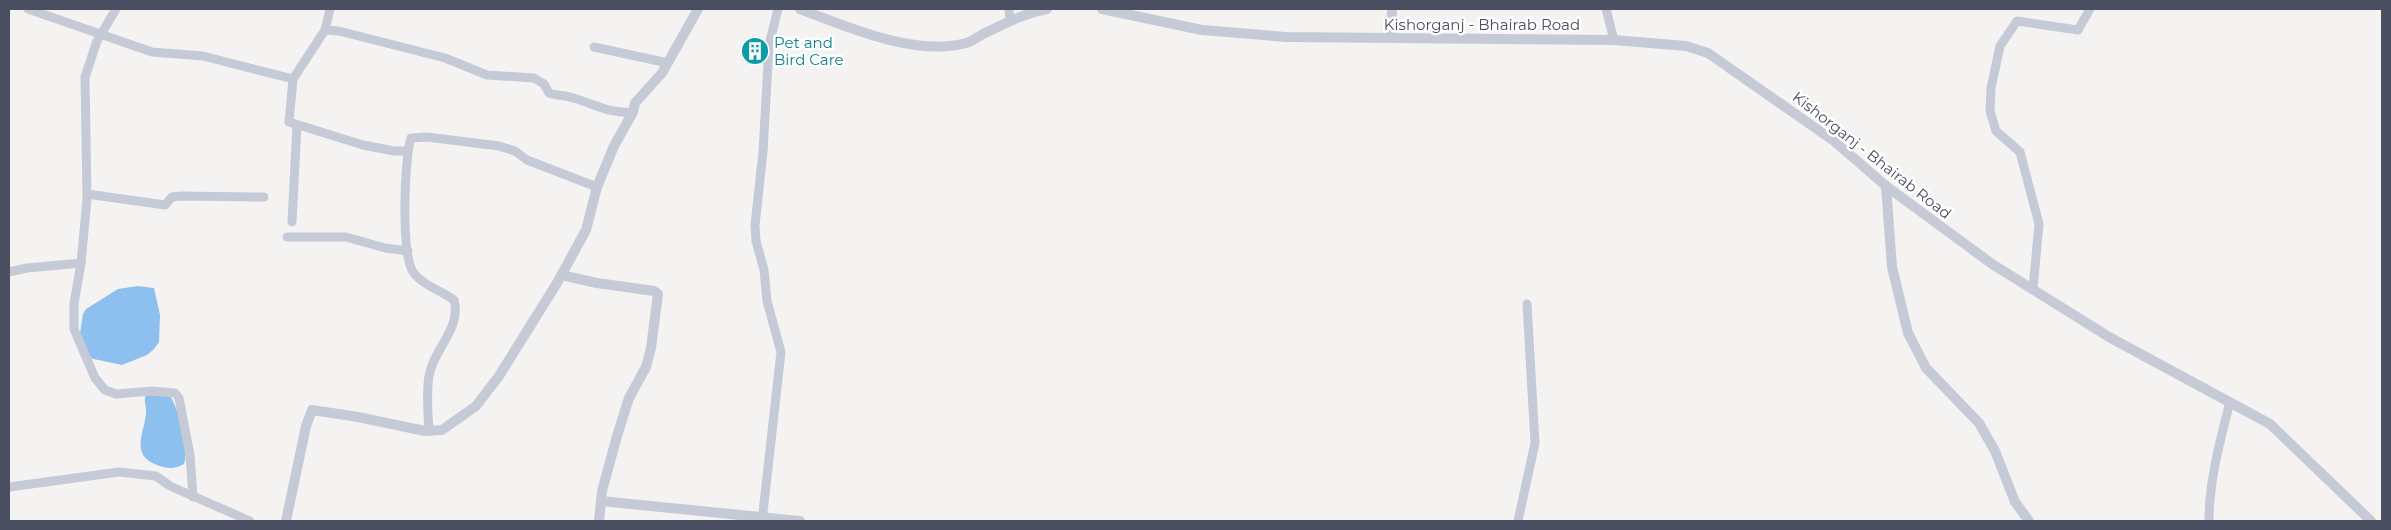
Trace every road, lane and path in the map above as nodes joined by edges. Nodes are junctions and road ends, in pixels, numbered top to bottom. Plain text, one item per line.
1 (28, 9) edge
2 (116, 9) edge
3 (330, 9) edge
4 (698, 9) edge
5 (778, 9) edge
6 (800, 9) edge
7 (1009, 9) edge
8 (1047, 9) edge
9 (1102, 9) edge
10 (1392, 9) edge
11 (1606, 9) edge
12 (2090, 9) edge
13 (51, 13) edge
14 (1010, 21) junction
15 (325, 30) junction
16 (100, 35) junction
17 (1391, 38) junction
18 (1614, 40) junction
19 (594, 47) dead end
20 (668, 63) junction
21 (294, 79) junction
22 (633, 112) junction
23 (297, 125) junction
24 (407, 150) junction
25 (1886, 186) junction
26 (597, 187) junction
27 (87, 194) junction
28 (264, 197) dead end
29 (292, 222) dead end
30 (287, 237) dead end
31 (408, 251) junction
32 (81, 263) junction
33 (9, 272) edge
34 (561, 275) junction
35 (2033, 289) junction
36 (1527, 304) dead end
37 (2230, 402) junction
38 (429, 431) junction
39 (9, 487) edge
40 (193, 496) junction
41 (601, 500) junction
42 (762, 519) edge
43 (250, 521) edge
44 (286, 521) edge
45 (599, 521) edge
46 (800, 521) edge
47 (1518, 521) edge
48 (2029, 521) edge
49 (2209, 521) edge
50 (2370, 521) edge

1 - 13 street
2 - 16 street
3 - 15 street
4 - 20 street
5 - 42 street
6 - 14 street
7 - 14 street
8 - 14 street
9 - 17 street, Kishorganj - Bhairab Road
10 - 17 street
11 - 18 street
12 - 35 street
13 - 16 street
15 - 21 street
15 - 22 street
16 - 21 street
16 - 27 street
17 - 18 street, Kishorganj - Bhairab Road
18 - 25 street, Kishorganj - Bhairab Road
19 - 20 street
20 - 22 street
21 - 23 street
22 - 26 street
23 - 24 street
23 - 29 street
24 - 26 street
24 - 31 street
25 - 35 street, Kishorganj - Bhairab Road
25 - 48 street
26 - 34 street
27 - 28 street
27 - 32 street
30 - 31 street
31 - 38 street
32 - 33 street
32 - 40 street
34 - 38 street
34 - 41 street
35 - 37 street, Kishorganj - Bhairab Road
36 - 47 street
37 - 49 street
37 - 50 street, Kishorganj - Bhairab Road
38 - 44 street
39 - 40 street
40 - 43 street
41 - 42 street
41 - 45 street
42 - 46 street

